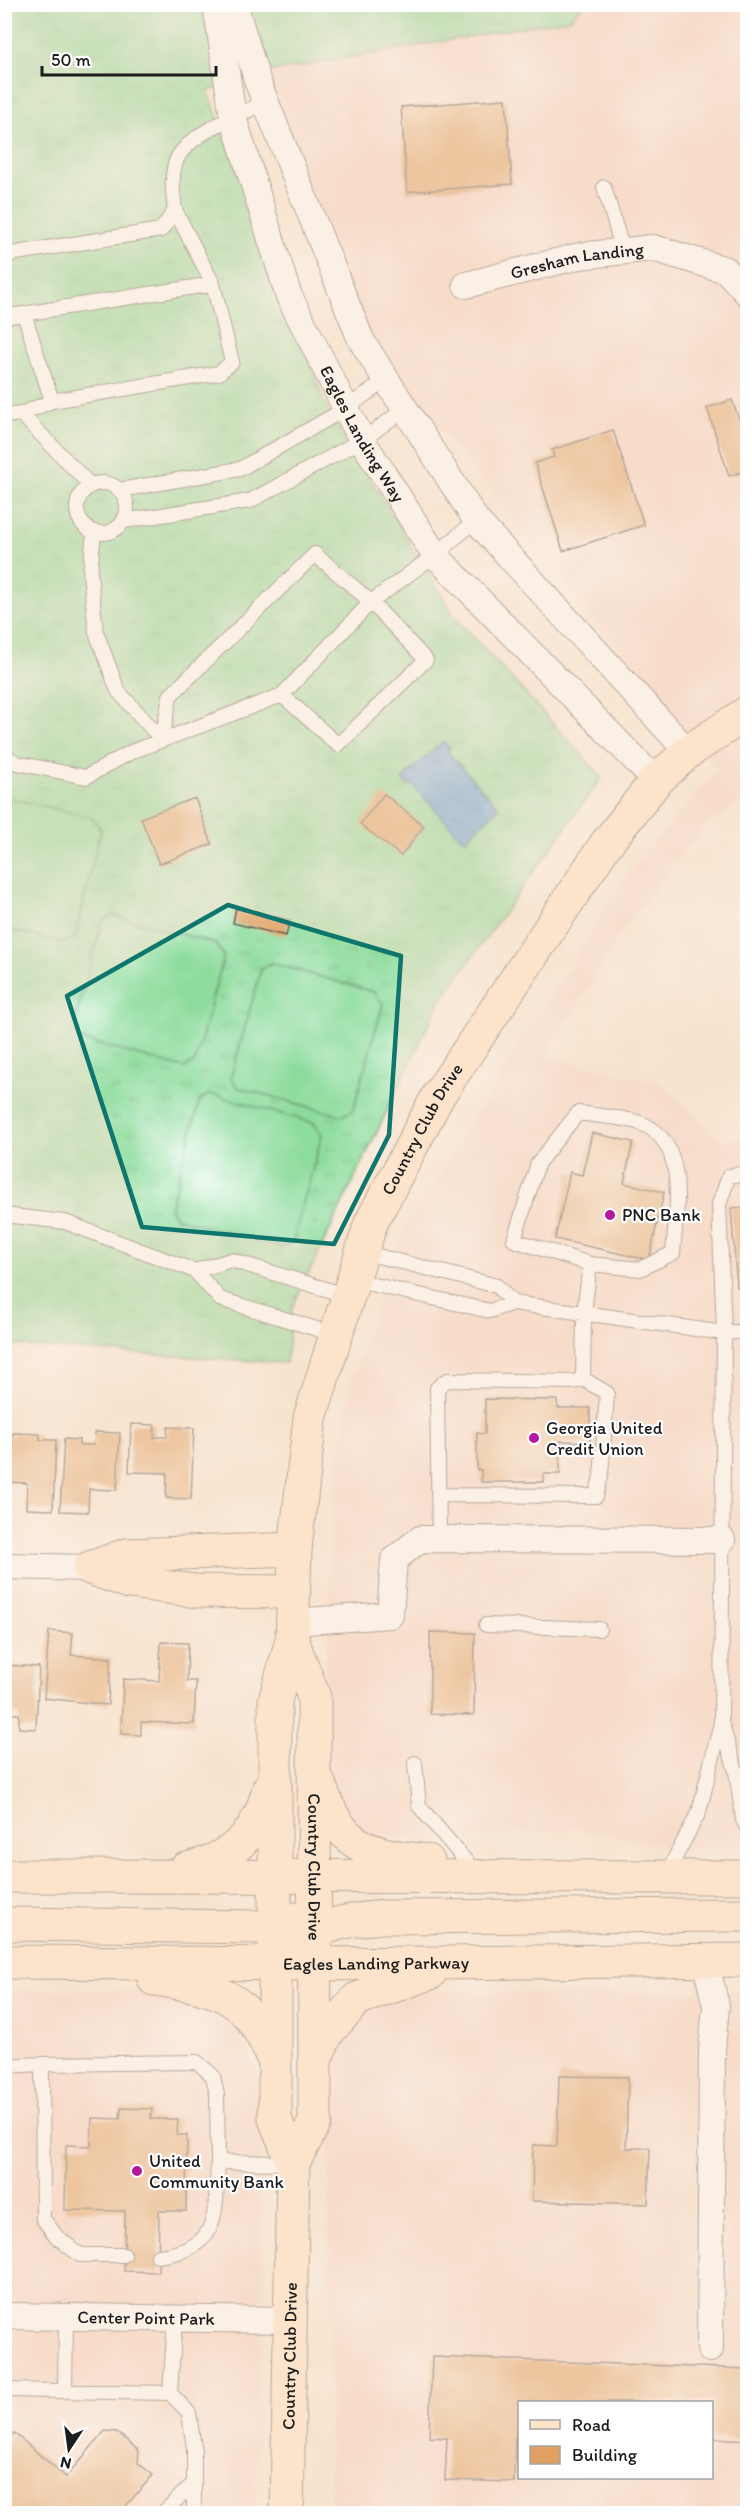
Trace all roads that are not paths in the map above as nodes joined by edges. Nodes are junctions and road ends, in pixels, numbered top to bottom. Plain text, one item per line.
1 (216, 4) edge
2 (234, 4) edge
3 (266, 103) junction
4 (233, 117) junction
5 (604, 187) dead end
6 (175, 210) junction
7 (623, 251) junction
8 (4, 255) edge
9 (213, 284) junction
10 (466, 285) dead end
11 (747, 294) edge
12 (24, 314) junction
13 (4, 317) edge
14 (387, 380) junction
15 (52, 400) junction
16 (345, 409) junction
17 (405, 409) junction
18 (21, 414) junction
19 (4, 416) edge
20 (362, 440) junction
21 (91, 486) junction
22 (120, 490) junction
23 (476, 520) junction
24 (124, 521) junction
25 (94, 532) junction
26 (435, 555) junction
27 (371, 602) junction
28 (282, 695) junction
29 (747, 712) edge
30 (162, 740) junction
31 (688, 752) junction
32 (4, 755) edge
33 (656, 781) junction
34 (747, 1173) edge
35 (4, 1215) edge
36 (590, 1264) junction
37 (195, 1271) junction
38 (354, 1276) junction
39 (513, 1303) junction
40 (584, 1313) junction
41 (747, 1331) edge
42 (724, 1333) junction
43 (336, 1335) junction
44 (583, 1379) junction
45 (438, 1495) junction
46 (439, 1539) junction
47 (722, 1540) junction
48 (295, 1548) junction
49 (4, 1566) edge
50 (90, 1568) junction
51 (293, 1618) junction
52 (486, 1625) dead end
53 (599, 1629) dead end
54 (721, 1723) junction
55 (415, 1763) dead end
56 (275, 1766) junction
57 (314, 1767) junction
58 (747, 1830) edge
59 (470, 1866) junction
60 (4, 1876) edge
61 (561, 1876) junction
62 (152, 1877) junction
63 (665, 1877) junction
64 (274, 1878) junction
65 (314, 1878) junction
66 (747, 1878) edge
67 (747, 1915) edge
68 (4, 1924) edge
69 (274, 1927) junction
70 (314, 1931) junction
71 (705, 1960) junction
72 (747, 1960) edge
73 (4, 1962) edge
74 (43, 1962) junction
75 (461, 1962) junction
76 (275, 1964) junction
77 (314, 1964) junction
78 (4, 1987) edge
79 (314, 2061) junction
80 (42, 2064) junction
81 (275, 2065) junction
82 (4, 2066) edge
83 (218, 2162) junction
84 (293, 2163) junction
85 (124, 2255) dead end
86 (158, 2256) dead end
87 (4, 2316) edge
88 (66, 2318) junction
89 (175, 2319) junction
90 (289, 2320) junction
91 (710, 2349) dead end
92 (4, 2390) edge
93 (64, 2391) junction
94 (170, 2393) junction
95 (194, 2484) junction
96 (162, 2514) edge
97 (194, 2514) edge
98 (287, 2514) edge

1 - 4 street, Eagles Landing Way
2 - 3 street
3 - 4 lane
3 - 14 street
4 - 6 lane
4 - 16 street, Eagles Landing Way
5 - 7 lane
6 - 8 lane
6 - 9 lane
7 - 10 street, Gresham Landing
7 - 11 street, Gresham Landing
9 - 12 lane
9 - 15 lane
12 - 13 lane
12 - 15 lane
14 - 16 lane
14 - 17 street
15 - 18 lane
16 - 20 street, Eagles Landing Way
16 - 22 lane
17 - 20 lane
17 - 23 street
18 - 19 lane
18 - 21 lane
20 - 24 lane
20 - 26 street, Eagles Landing Way
21 - 22 lane
21 - 25 lane
22 - 24 lane
23 - 26 lane
23 - 31 street
24 - 25 lane
25 - 30 lane
26 - 27 lane
26 - 33 street, Eagles Landing Way
27 - 28 lane
27 - 28 lane
27 - 30 lane
28 - 30 lane
29 - 31 main road, Country Club Drive
30 - 32 lane
31 - 33 main road, Country Club Drive
33 - 38 main road, Country Club Drive
34 - 42 lane
35 - 37 lane
36 - 36 lane
36 - 40 lane
37 - 38 lane
37 - 43 lane
38 - 39 lane
38 - 39 lane
38 - 43 main road, Country Club Drive
39 - 40 lane
40 - 42 lane
40 - 44 lane
41 - 42 lane
42 - 47 lane
43 - 48 main road, Country Club Drive
44 - 45 lane
44 - 45 lane
45 - 46 lane
46 - 47 street
46 - 51 street
47 - 54 lane
48 - 50 main road
48 - 51 main road, Country Club Drive
49 - 50 street
50 - 51 main road
51 - 56 main road, Country Club Drive
51 - 57 main road, Country Club Drive
52 - 53 lane
54 - 58 lane
54 - 63 lane
55 - 59 lane
56 - 62 main road
56 - 64 main road, Country Club Drive
57 - 59 main road
57 - 65 main road, Country Club Drive
59 - 61 main road
60 - 62 main road
61 - 63 main road
61 - 65 main road
62 - 64 main road
63 - 66 main road
64 - 65 main road
64 - 69 main road, Country Club Drive
65 - 69 main road
65 - 70 main road, Country Club Drive
67 - 70 main road
68 - 69 main road
69 - 76 main road, Country Club Drive
70 - 76 main road
70 - 77 main road, Country Club Drive
71 - 72 main road, Eagles Landing Parkway
71 - 75 main road, Eagles Landing Parkway
71 - 91 street
73 - 74 main road, Eagles Landing Parkway
74 - 76 main road, Eagles Landing Parkway
74 - 78 main road
74 - 81 main road
75 - 77 main road, Eagles Landing Parkway
75 - 79 main road
76 - 77 main road, Eagles Landing Parkway
76 - 81 main road, Country Club Drive
77 - 79 main road, Country Club Drive
79 - 84 main road, Country Club Drive
80 - 82 lane
80 - 83 lane
80 - 85 lane
81 - 84 main road, Country Club Drive
83 - 84 lane
83 - 86 lane
84 - 90 main road, Country Club Drive
87 - 88 street, Center Point Park
88 - 89 street, Center Point Park
88 - 93 lane
89 - 90 street, Center Point Park
89 - 94 lane
90 - 98 main road, Country Club Drive
92 - 93 lane
93 - 94 lane
94 - 95 lane
95 - 96 lane
95 - 97 lane

